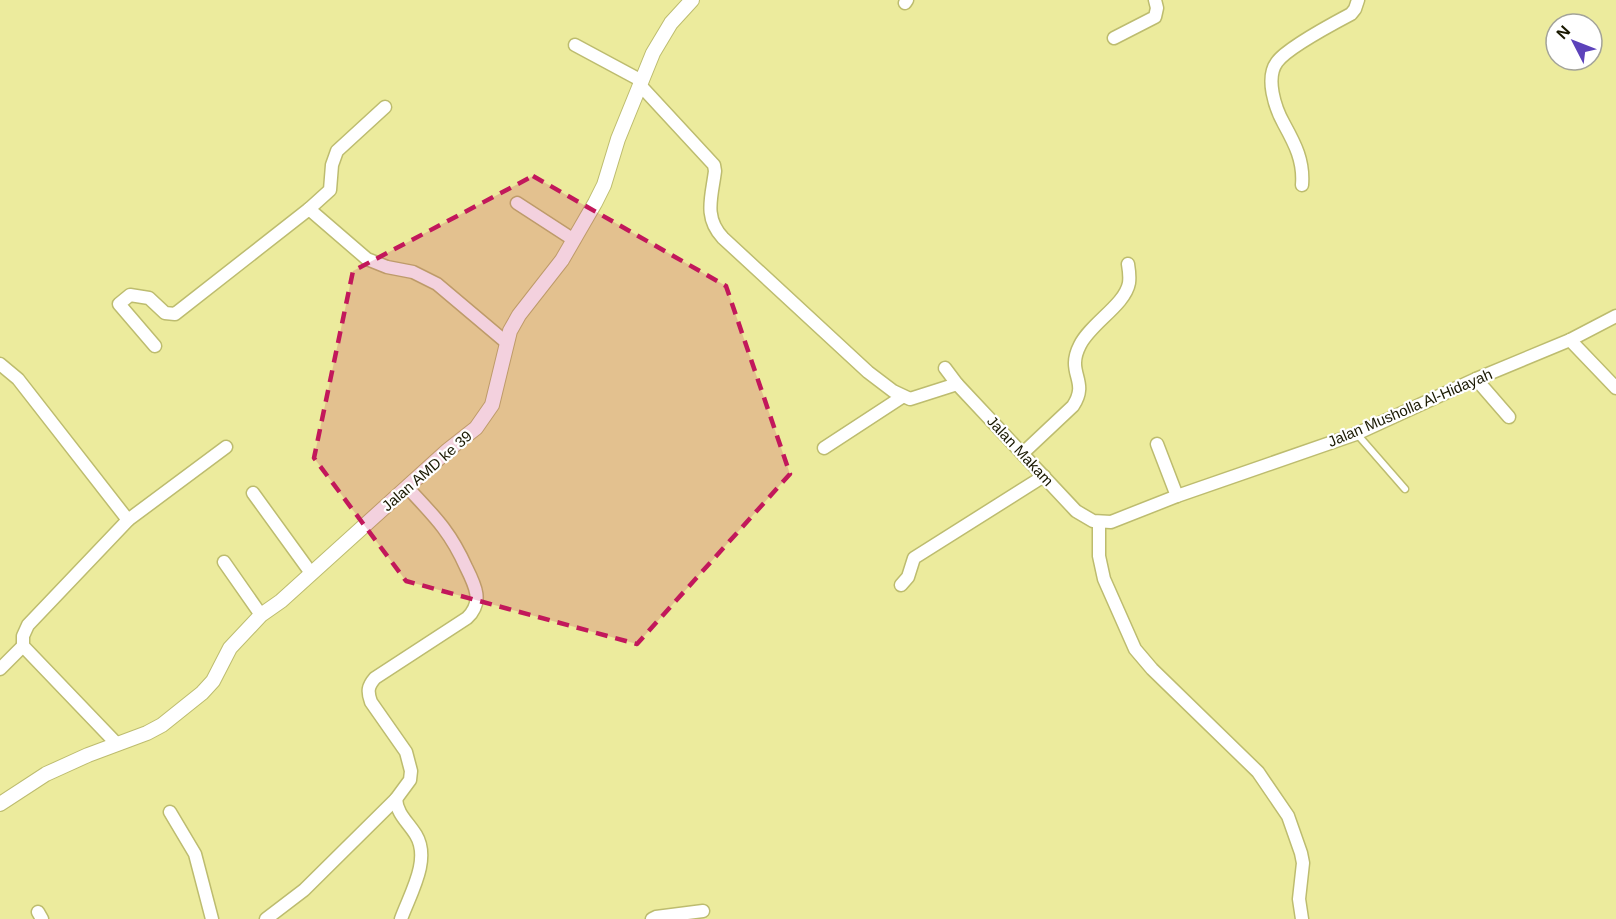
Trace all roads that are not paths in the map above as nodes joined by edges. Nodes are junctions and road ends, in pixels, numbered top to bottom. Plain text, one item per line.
1 (692, 0) edge
2 (1155, 0) edge
3 (1358, 0) edge
4 (1114, 38) dead end
5 (575, 45) dead end
6 (641, 83) junction
7 (385, 107) dead end
8 (1302, 184) dead end
9 (517, 203) dead end
10 (309, 209) junction
11 (574, 240) junction
12 (1128, 264) dead end
13 (1616, 316) edge
14 (1570, 340) junction
15 (507, 343) junction
16 (155, 346) dead end
17 (0, 364) edge
18 (945, 368) dead end
19 (1476, 379) junction
20 (957, 384) junction
21 (1616, 388) edge
22 (902, 397) junction
23 (1509, 417) dead end
24 (1356, 434) junction
25 (1157, 444) dead end
26 (226, 447) dead end
27 (824, 448) dead end
28 (1023, 453) junction
29 (1044, 476) junction
30 (408, 488) junction
31 (1405, 489) dead end
32 (253, 493) dead end
33 (1177, 495) junction
34 (128, 520) junction
35 (1099, 522) junction
36 (224, 562) dead end
37 (311, 573) junction
38 (901, 585) dead end
39 (261, 615) junction
40 (23, 646) junction
41 (0, 669) edge
42 (117, 743) junction
43 (396, 799) junction
44 (0, 804) edge
45 (170, 812) dead end
46 (703, 911) dead end
47 (212, 919) edge
48 (266, 919) edge
49 (401, 919) edge
50 (652, 919) edge
51 (1302, 919) edge

1 - 6 street, Jalan AMD ke 39
2 - 4 street
3 - 8 street
5 - 6 street
6 - 11 street, Jalan AMD ke 39
6 - 22 street
7 - 10 street
9 - 11 street
10 - 15 street
10 - 16 street
11 - 15 street, Jalan AMD ke 39
12 - 28 street
13 - 14 street, Jalan Musholla Al-Hidayah
14 - 19 street, Jalan Musholla Al-Hidayah
14 - 21 street
15 - 30 street, Jalan AMD ke 39
17 - 34 street
18 - 20 street, Jalan Makam
19 - 23 street
19 - 24 street, Jalan Musholla Al-Hidayah
20 - 22 street
20 - 28 street, Jalan Makam
22 - 27 street
24 - 31 lane
24 - 33 street, Jalan Musholla Al-Hidayah
25 - 33 street
26 - 34 street
28 - 29 street, Jalan Makam
29 - 35 street, Jalan Makam
29 - 38 street
30 - 37 street, Jalan AMD ke 39
30 - 43 street
32 - 37 street
33 - 35 street, Jalan Musholla Al-Hidayah
34 - 40 street
35 - 51 street
36 - 39 street
37 - 39 street, Jalan AMD ke 39
39 - 42 street, Jalan AMD ke 39
40 - 41 street
40 - 42 street
42 - 44 street, Jalan AMD ke 39
43 - 48 street
43 - 49 street
45 - 47 street
46 - 50 street

